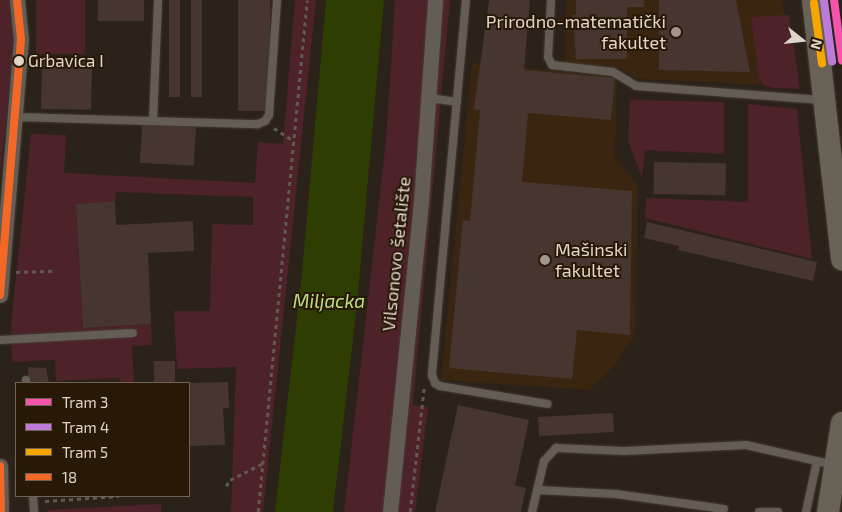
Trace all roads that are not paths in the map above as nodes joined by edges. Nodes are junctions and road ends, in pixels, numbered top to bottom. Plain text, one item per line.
1 (17, 0) edge
2 (158, 0) edge
3 (277, 0) edge
4 (436, 0) edge
5 (466, 0) edge
6 (551, 0) edge
7 (813, 0) edge
8 (429, 98) junction
9 (825, 101) junction
10 (457, 102) junction
11 (16, 117) junction
12 (153, 121) junction
13 (842, 259) edge
14 (0, 295) edge
15 (133, 333) dead end
16 (0, 340) edge
17 (547, 404) dead end
18 (842, 422) edge
19 (826, 463) junction
20 (0, 466) edge
21 (538, 490) junction
22 (34, 499) edge
23 (1, 506) edge
24 (724, 509) dead end
25 (34, 512) edge
26 (390, 512) edge
27 (532, 512) edge
28 (759, 512) edge
29 (778, 512) edge
30 (806, 512) edge
31 (828, 512) edge

1 - 11 street
2 - 12 lane
3 - 12 lane
4 - 8 street, Vilsonovo šetalište
5 - 10 lane
6 - 9 lane
7 - 9 main road
8 - 10 lane
8 - 26 street, Vilsonovo šetalište
9 - 13 main road
10 - 17 lane
11 - 12 lane
11 - 14 street
15 - 16 lane
18 - 19 main road
19 - 21 lane
19 - 30 lane
19 - 31 main road
20 - 23 street
21 - 24 lane
21 - 27 lane
22 - 25 lane
28 - 29 lane

